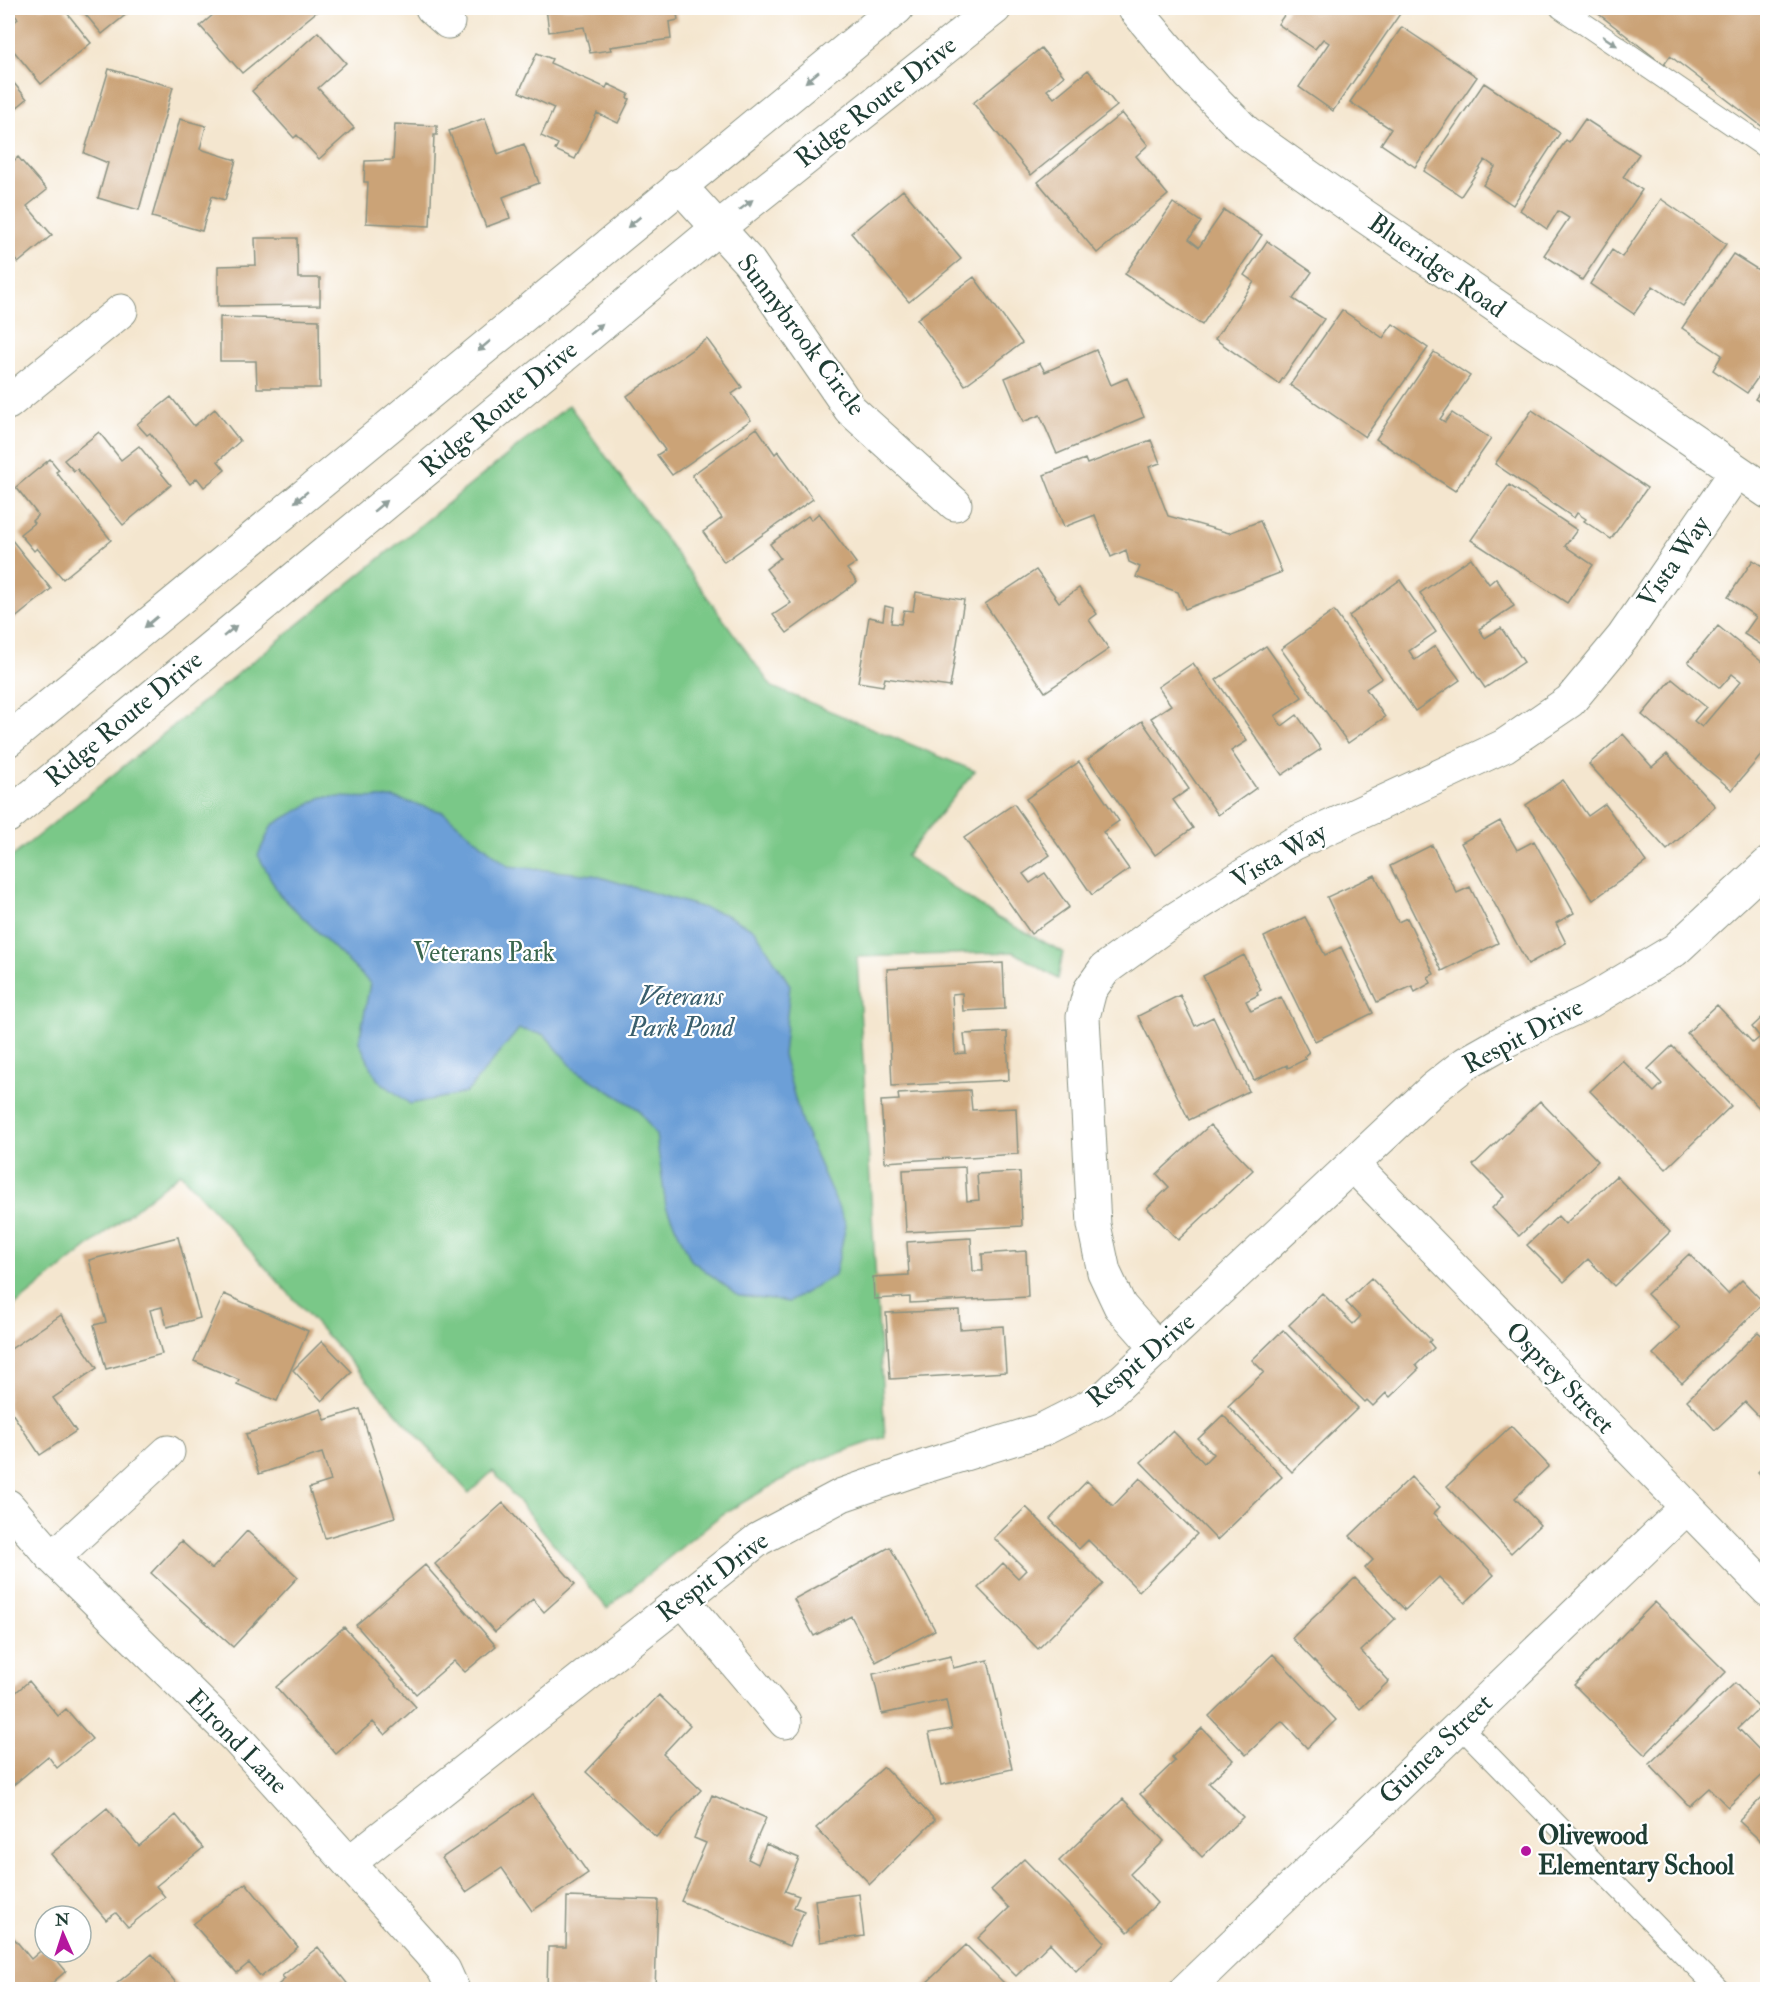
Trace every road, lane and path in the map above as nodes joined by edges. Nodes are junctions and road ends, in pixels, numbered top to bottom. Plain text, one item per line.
1 (897, 8) edge
2 (995, 8) edge
3 (1134, 8) edge
4 (1561, 8) edge
5 (1767, 149) edge
6 (680, 185) junction
7 (718, 228) junction
8 (121, 311) dead end
9 (8, 403) edge
10 (1736, 472) junction
11 (1767, 492) edge
12 (955, 504) dead end
13 (8, 740) edge
14 (8, 816) edge
15 (1767, 864) edge
16 (1353, 1165) junction
17 (1158, 1349) junction
18 (168, 1452) dead end
19 (8, 1506) edge
20 (1686, 1508) junction
21 (53, 1558) junction
22 (1767, 1590) edge
23 (682, 1599) junction
24 (786, 1722) dead end
25 (1460, 1726) junction
26 (350, 1863) junction
27 (453, 1989) edge
28 (1186, 1989) edge
29 (1719, 1989) edge

1 -> 6 street
7 -> 2 street, Ridge Route Drive
3 - 10 street, Blueridge Road
4 -> 5 lane
6 - 7 street, Sunnybrook Circle
6 -> 13 street
7 - 12 street, Sunnybrook Circle
14 -> 7 street, Ridge Route Drive
8 - 9 street
10 - 11 street, Blueridge Road
10 - 17 street, Vista Way
15 - 16 street, Respit Drive
16 - 17 street, Respit Drive
16 - 20 street, Osprey Street
17 - 23 street, Respit Drive
18 - 21 street
19 - 21 street, Elrond Lane
20 - 22 street, Osprey Street
20 - 25 street, Guinea Street
21 - 26 street, Elrond Lane
23 - 24 street
23 - 26 street, Respit Drive
25 - 28 street, Guinea Street
25 - 29 lane
26 - 27 street, Elrond Lane

